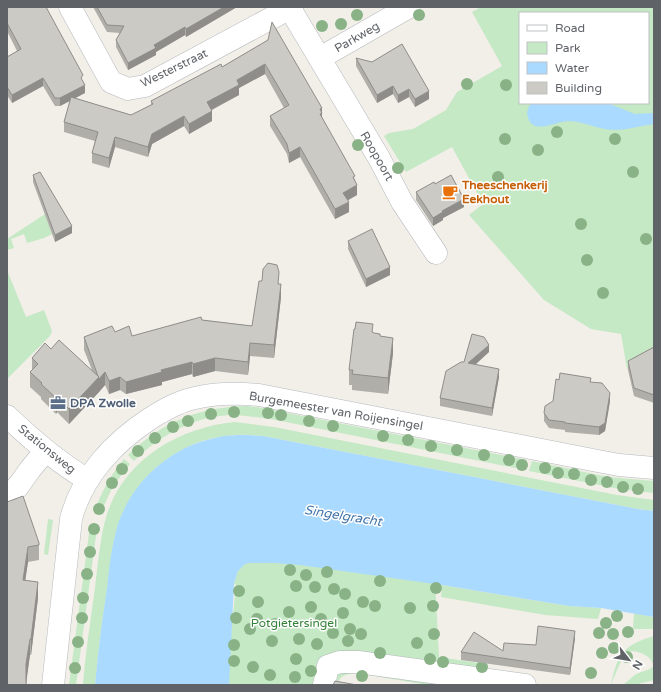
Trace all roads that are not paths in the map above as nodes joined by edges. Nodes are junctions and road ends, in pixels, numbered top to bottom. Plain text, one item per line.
1 (70, 7) edge
2 (290, 7) edge
3 (397, 10) edge
4 (320, 58) junction
5 (436, 253) dead end
6 (7, 416) edge
7 (46, 452) junction
8 (654, 468) edge
9 (88, 480) junction
10 (7, 495) edge
11 (53, 685) edge
12 (324, 685) edge
13 (525, 685) edge

1 - 2 street, Westerstraat
2 - 4 street, Roopoort
3 - 4 street, Parkweg
4 - 5 street, Roopoort
6 - 7 street, Stationsweg
7 - 9 street, Stationsweg
7 - 10 street
8 - 9 street, Burgemeester van Roijensingel
9 - 11 street, Burgemeester van Roijensingel
12 - 13 street

